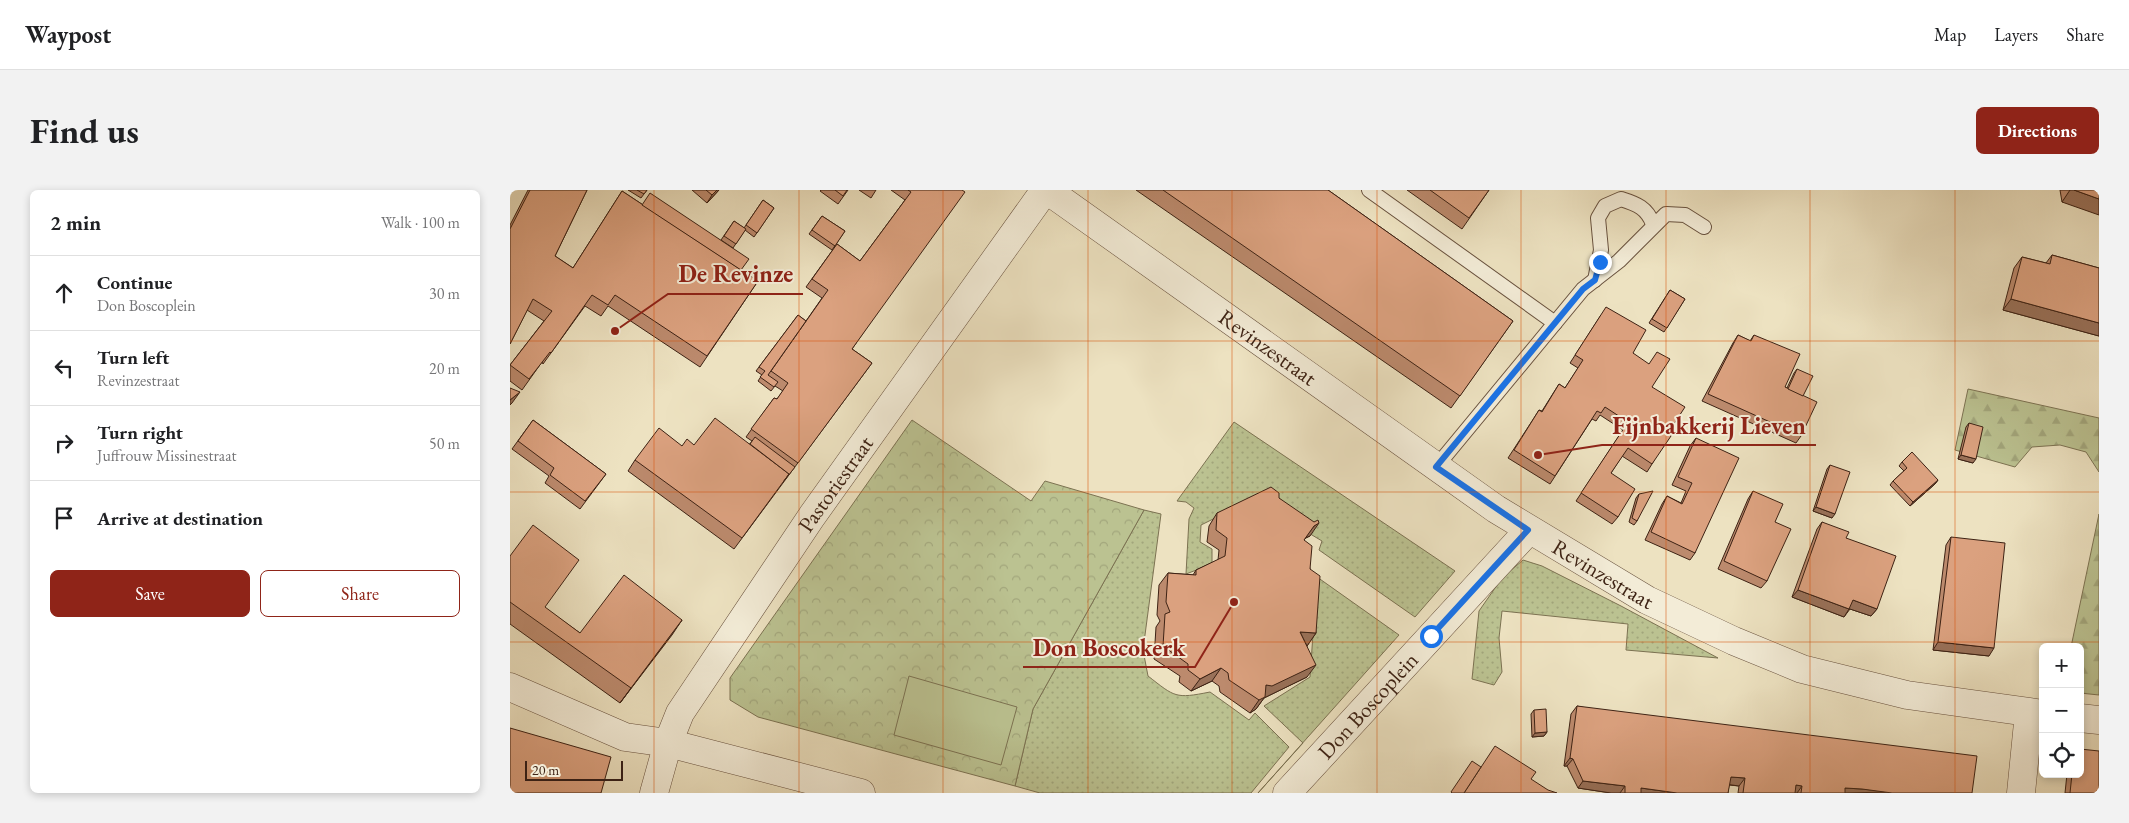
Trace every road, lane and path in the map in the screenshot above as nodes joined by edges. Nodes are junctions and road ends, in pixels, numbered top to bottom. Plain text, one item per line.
1 (1046, 190) edge
2 (1370, 190) edge
3 (1654, 224) junction
4 (1704, 227) dead end
5 (1595, 280) junction
6 (1555, 323) junction
7 (1436, 467) junction
8 (1528, 530) junction
9 (510, 687) edge
10 (2036, 713) edge
11 (2084, 718) edge
12 (2099, 720) edge
13 (668, 743) junction
14 (654, 793) edge
15 (861, 793) edge
16 (1287, 793) edge
17 (2021, 793) edge

1 - 7 street, Revinzestraat
1 - 13 street, Pastoriestraat
2 - 6 lane
3 - 4 lane
3 - 5 lane
3 - 5 lane
5 - 6 lane
6 - 7 lane
7 - 8 street, Revinzestraat
8 - 10 street, Revinzestraat
8 - 16 street, Don Boscoplein
9 - 13 street
10 - 17 street
11 - 12 street
13 - 14 street, Pastoriestraat
13 - 15 street

